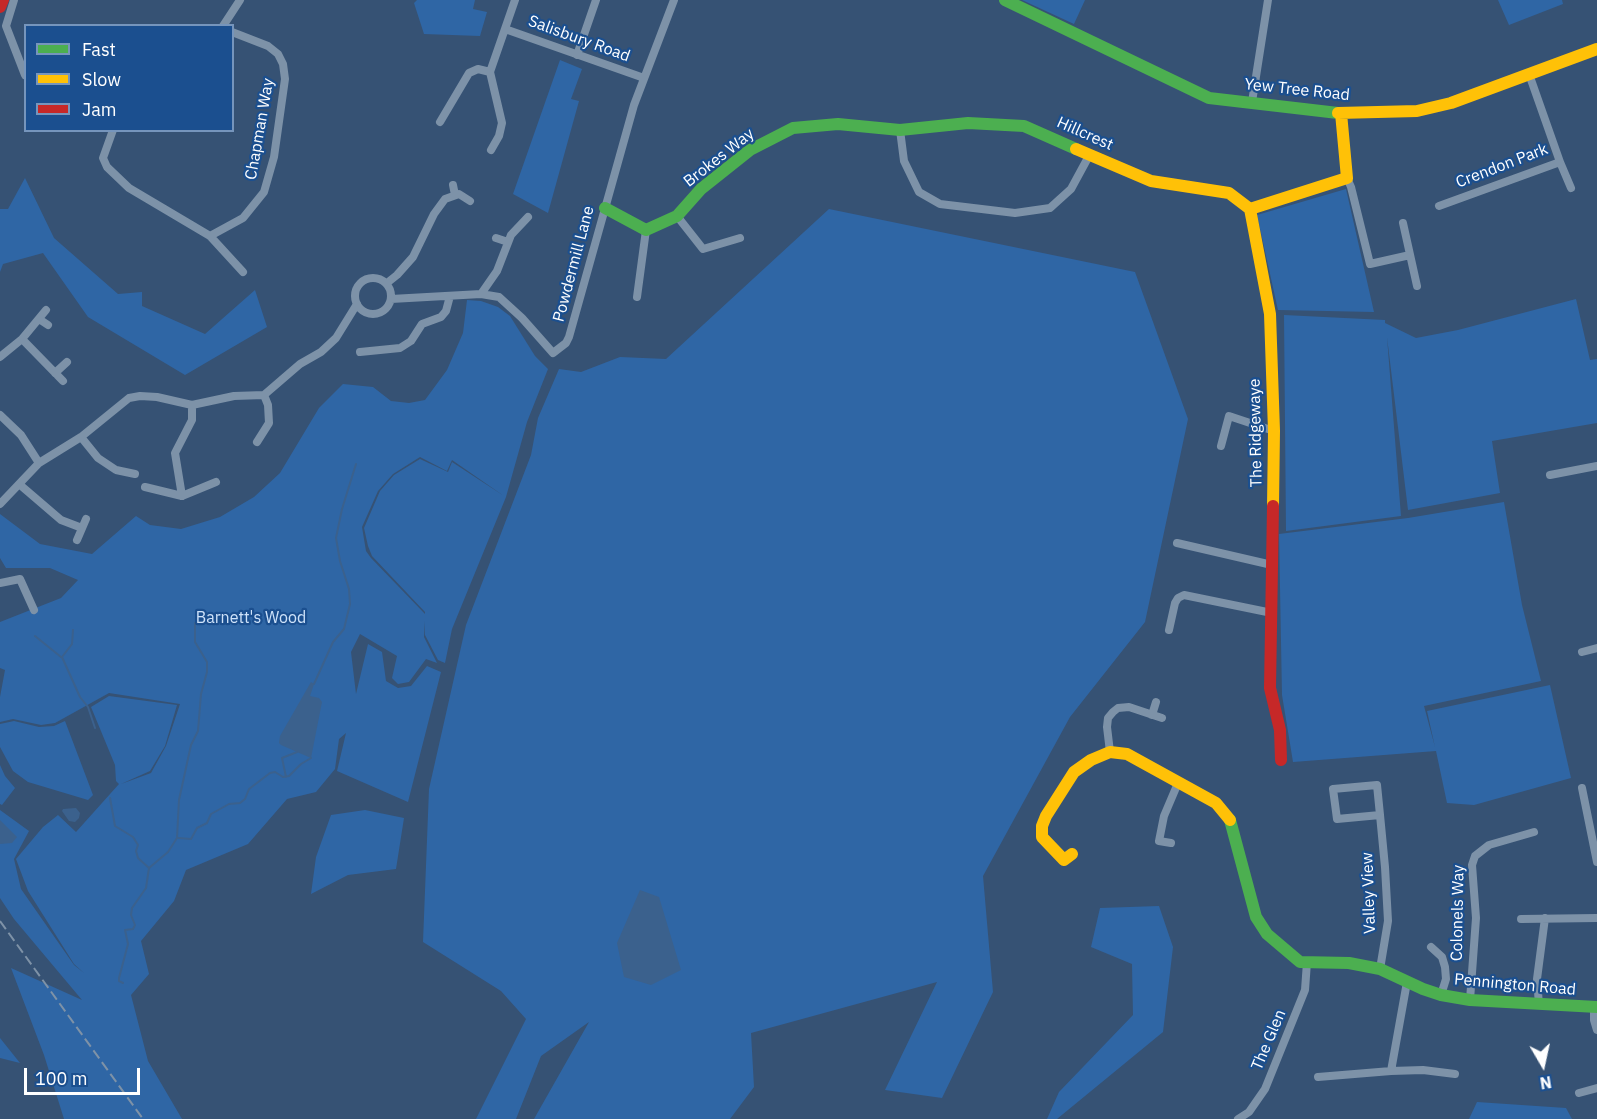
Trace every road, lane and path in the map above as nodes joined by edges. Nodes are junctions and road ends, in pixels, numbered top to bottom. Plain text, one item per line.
1 (3, 0) edge
2 (14, 0) edge
3 (240, 0) edge
4 (515, 0) edge
5 (596, 0) edge
6 (674, 0) edge
7 (1005, 0) edge
8 (1268, 0) edge
9 (0, 7) edge
10 (224, 24) edge
11 (505, 29) junction
12 (234, 33) edge
13 (1597, 49) edge
14 (577, 55) junction
15 (24, 72) edge
16 (490, 72) junction
17 (1529, 74) junction
18 (644, 78) junction
19 (1252, 102) junction
20 (1341, 113) junction
21 (440, 122) dead end
22 (900, 130) junction
23 (112, 132) edge
24 (491, 150) dead end
25 (1090, 154) junction
26 (1560, 162) junction
27 (1347, 178) junction
28 (1571, 188) dead end
29 (470, 201) dead end
30 (1439, 206) dead end
31 (605, 208) junction
32 (1250, 209) junction
33 (677, 216) junction
34 (528, 217) dead end
35 (1403, 223) dead end
36 (646, 230) junction
37 (210, 236) junction
38 (496, 238) dead end
39 (740, 238) dead end
40 (508, 242) junction
41 (1410, 255) junction
42 (243, 272) dead end
43 (387, 283) junction
44 (1417, 286) dead end
45 (481, 294) junction
46 (450, 296) junction
47 (637, 297) dead end
48 (391, 299) junction
49 (357, 304) junction
50 (46, 310) dead end
51 (39, 319) junction
52 (48, 326) dead end
53 (22, 339) junction
54 (360, 352) dead end
55 (0, 357) edge
56 (67, 362) dead end
57 (55, 373) junction
58 (63, 381) dead end
59 (264, 395) junction
60 (192, 405) junction
61 (0, 416) edge
62 (1274, 431) junction
63 (81, 437) junction
64 (257, 442) dead end
65 (1221, 446) dead end
66 (39, 463) junction
67 (1597, 466) edge
68 (135, 474) dead end
69 (1550, 475) dead end
70 (216, 482) dead end
71 (19, 484) junction
72 (145, 487) dead end
73 (182, 496) junction
74 (0, 504) edge
75 (86, 519) dead end
76 (82, 528) junction
77 (77, 540) dead end
78 (1177, 543) dead end
79 (1272, 565) junction
80 (0, 583) edge
81 (34, 610) dead end
82 (1272, 613) junction
83 (1169, 630) dead end
84 (1597, 648) edge
85 (1582, 652) dead end
86 (1156, 702) dead end
87 (1152, 714) junction
88 (1162, 718) dead end
89 (1110, 752) junction
90 (1281, 760) dead end
91 (1178, 783) junction
92 (1582, 788) dead end
93 (1380, 815) junction
94 (1534, 832) dead end
95 (1170, 843) dead end
96 (1072, 854) dead end
97 (1597, 862) edge
98 (1545, 918) junction
99 (1597, 918) edge
100 (1521, 919) dead end
101 (1431, 947) dead end
102 (1307, 962) junction
103 (1380, 969) junction
104 (1407, 982) junction
105 (1441, 995) junction
106 (1470, 1000) junction
107 (1539, 1005) junction
108 (1595, 1007) edge
109 (1597, 1030) edge
110 (1391, 1071) junction
111 (1455, 1074) dead end
112 (1318, 1077) dead end
113 (1597, 1088) edge
114 (1579, 1093) dead end
115 (1238, 1119) edge

1 - 9 street
2 - 15 street
3 - 10 street
4 - 11 street
5 - 14 street
6 - 18 street, Powdermill Lane
7 - 19 street, Yew Tree Road
8 - 19 street
11 - 14 street, Salisbury Road
11 - 16 street
12 - 37 street, Chapman Way
13 - 17 street, Yew Tree Road
14 - 18 street, Salisbury Road
16 - 21 street
16 - 24 street
17 - 20 street, Yew Tree Road
17 - 26 street, Crendon Park
18 - 31 street, Powdermill Lane
19 - 20 street, Yew Tree Road
20 - 27 street
22 - 25 street, Hillcrest
22 - 25 street
22 - 33 street, Brokes Way
23 - 37 street
25 - 32 street, Hillcrest
26 - 28 street
26 - 30 street, Crendon Park
27 - 32 street
27 - 41 street
29 - 43 street
31 - 36 street
31 - 45 street, Powdermill Lane
32 - 62 street, The Ridgewaye
33 - 36 street, Brokes Way
33 - 39 street
34 - 40 street
35 - 41 street
36 - 47 street
37 - 42 street
38 - 40 street
40 - 45 street
41 - 44 street
43 - 48 street
43 - 49 street
45 - 46 street, Powdermill Lane
46 - 48 street, Powdermill Lane
46 - 54 street
48 - 49 street, Powdermill Lane
49 - 59 street
50 - 51 street
51 - 52 street
51 - 53 street
53 - 55 street
53 - 57 street
56 - 57 street
57 - 58 street
59 - 60 street
59 - 64 street
60 - 63 street
60 - 73 street
61 - 66 street
62 - 65 street
62 - 79 street, The Ridgewaye
63 - 66 street
63 - 68 street
66 - 71 street
67 - 69 street
70 - 73 street
71 - 74 street
71 - 76 street
72 - 73 street
75 - 76 street
76 - 77 street
78 - 79 street
79 - 82 street, The Ridgewaye
80 - 81 street
82 - 83 street
82 - 90 street, The Ridgewaye
84 - 85 street
86 - 87 street
87 - 88 street
87 - 89 street
89 - 91 street
89 - 96 street
91 - 95 street
91 - 102 street, Pennington Road
92 - 97 street
93 - 93 street, Valley View
93 - 103 street, Valley View
94 - 106 street, Colonels Way
98 - 99 street
98 - 100 street
98 - 107 street
101 - 105 street
102 - 103 street, Pennington Road
102 - 115 street, The Glen
103 - 104 street, Pennington Road
104 - 105 street, Pennington Road
104 - 110 street
105 - 106 street, Pennington Road
106 - 107 street, Pennington Road
107 - 108 street, Pennington Road
108 - 109 street
110 - 111 street
110 - 112 street
113 - 114 street

